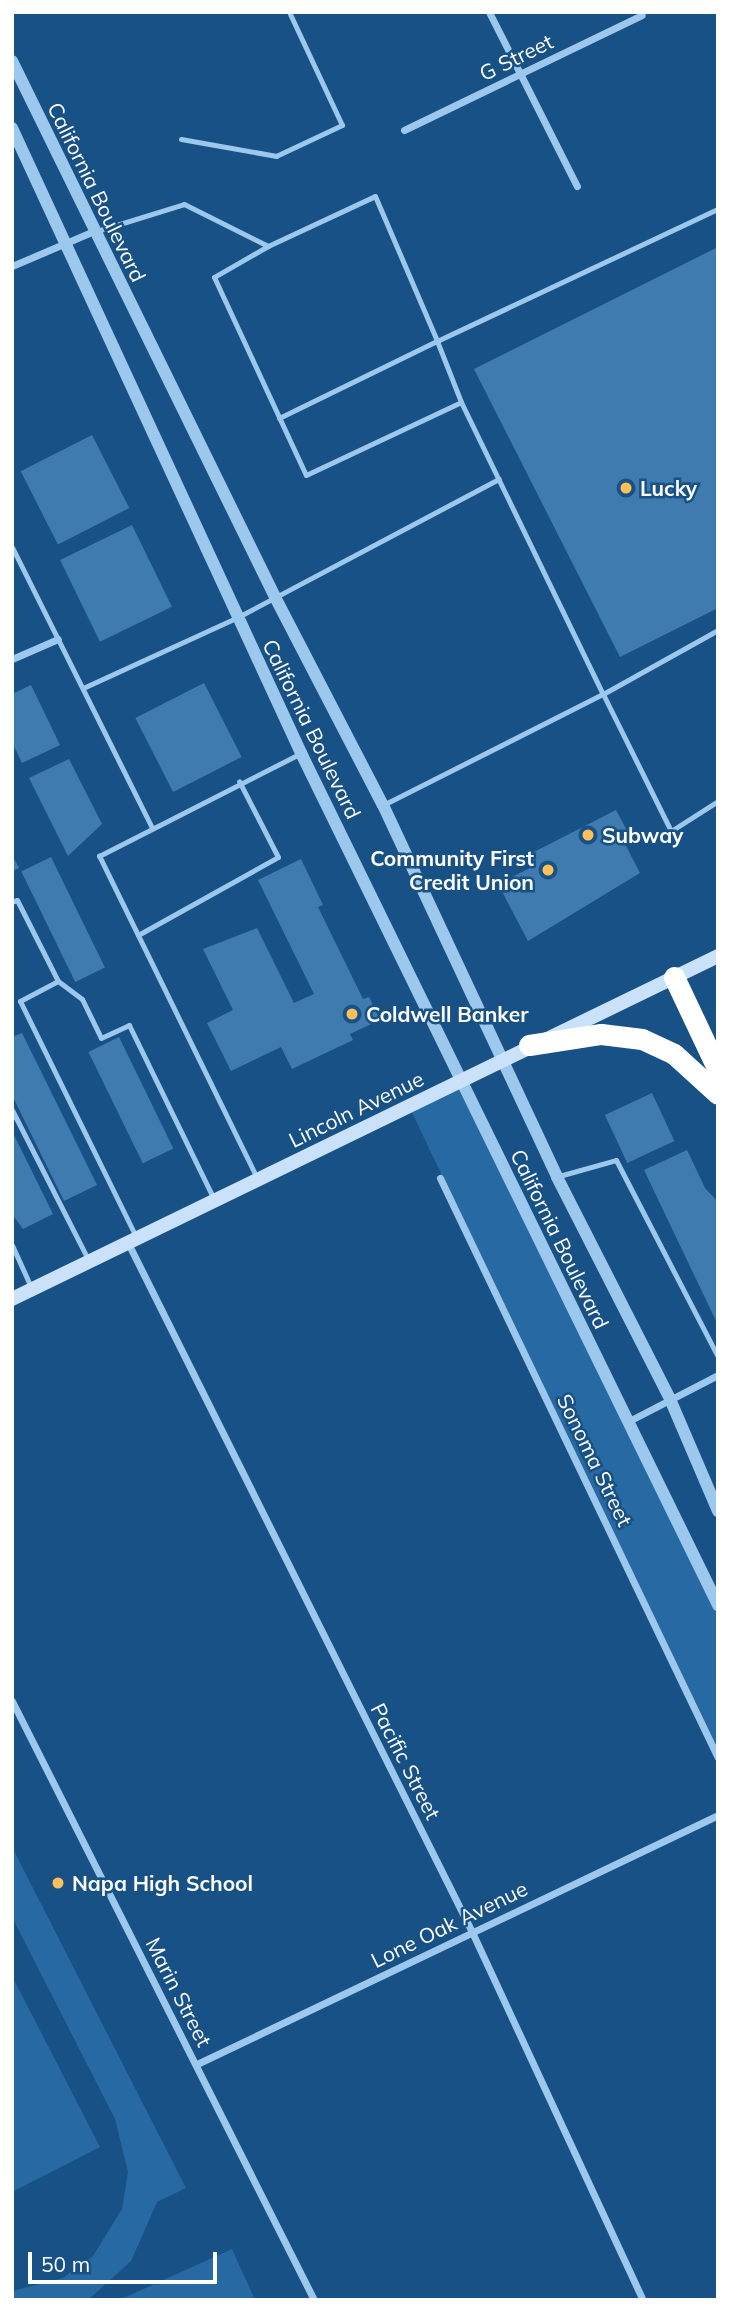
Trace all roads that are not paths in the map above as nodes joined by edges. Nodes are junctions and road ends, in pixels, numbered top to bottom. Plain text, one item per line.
1 (289, 12) edge
2 (489, 12) edge
3 (642, 15) dead end
4 (12, 61) edge
5 (521, 74) junction
6 (12, 128) edge
7 (404, 130) dead end
8 (181, 139) dead end
9 (577, 186) dead end
10 (718, 209) edge
11 (94, 232) junction
12 (66, 240) junction
13 (268, 246) junction
14 (12, 266) edge
15 (437, 341) junction
16 (461, 402) junction
17 (279, 418) junction
18 (499, 479) junction
19 (12, 547) edge
20 (275, 597) junction
21 (238, 617) junction
22 (718, 630) edge
23 (58, 639) junction
24 (12, 659) edge
25 (83, 688) junction
26 (603, 694) junction
27 (301, 752) junction
28 (239, 781) junction
29 (718, 801) edge
30 (383, 805) junction
31 (152, 828) junction
32 (12, 902) edge
33 (138, 934) junction
34 (718, 956) edge
35 (674, 978) junction
36 (58, 981) junction
37 (529, 1045) junction
38 (502, 1060) junction
39 (718, 1070) edge
40 (463, 1081) junction
41 (718, 1094) edge
42 (12, 1110) edge
43 (557, 1177) junction
44 (440, 1178) dead end
45 (258, 1180) junction
46 (215, 1201) junction
47 (133, 1241) junction
48 (12, 1245) edge
49 (90, 1262) junction
50 (32, 1289) junction
51 (12, 1298) edge
52 (718, 1357) edge
53 (718, 1375) edge
54 (670, 1399) junction
55 (626, 1422) junction
56 (718, 1511) edge
57 (718, 1605) edge
58 (12, 1701) edge
59 (718, 1758) edge
60 (718, 1815) edge
61 (472, 1932) junction
62 (197, 2064) junction
63 (314, 2300) edge
64 (643, 2300) edge

1 - 8 lane
2 - 5 street
3 - 5 street, G Street
4 - 11 street, California Boulevard
5 - 7 street, G Street
5 - 9 street
6 - 12 street, California Boulevard
10 - 15 lane
11 - 12 street
11 - 13 lane
11 - 20 street, California Boulevard
12 - 14 street
12 - 21 street, California Boulevard
13 - 15 lane
13 - 17 lane
15 - 16 lane
15 - 17 lane
16 - 17 lane
16 - 18 lane
18 - 20 lane
18 - 26 lane
19 - 23 lane
20 - 21 lane
20 - 30 street, California Boulevard
21 - 25 lane
21 - 27 street, California Boulevard
22 - 26 lane
23 - 24 street
23 - 25 lane
25 - 31 lane
26 - 29 lane
26 - 30 lane
27 - 28 lane
27 - 40 street, California Boulevard
28 - 31 lane
28 - 33 lane
30 - 38 street, California Boulevard
31 - 33 lane
32 - 36 lane
33 - 45 lane
34 - 35 main road, Lincoln Avenue
35 - 37 main road, Lincoln Avenue
35 - 39 highway
36 - 46 lane
36 - 47 lane
37 - 38 main road, Lincoln Avenue
37 - 41 highway
38 - 40 main road, Lincoln Avenue
38 - 43 street, California Boulevard
40 - 45 main road, Lincoln Avenue
40 - 55 street, California Boulevard
42 - 49 lane
43 - 52 lane
43 - 54 street, California Boulevard
44 - 59 street, Sonoma Street
45 - 46 main road, Lincoln Avenue
46 - 47 main road, Lincoln Avenue
47 - 49 main road, Lincoln Avenue
47 - 61 street, Pacific Street
48 - 50 lane
49 - 50 main road, Lincoln Avenue
50 - 51 main road, Lincoln Avenue
53 - 54 street
54 - 55 street
54 - 56 street, California Boulevard
55 - 57 street, California Boulevard
58 - 62 street, Marin Street
60 - 61 street, Lone Oak Avenue
61 - 62 street, Lone Oak Avenue
61 - 64 street, Pacific Street
62 - 63 street, Marin Street

